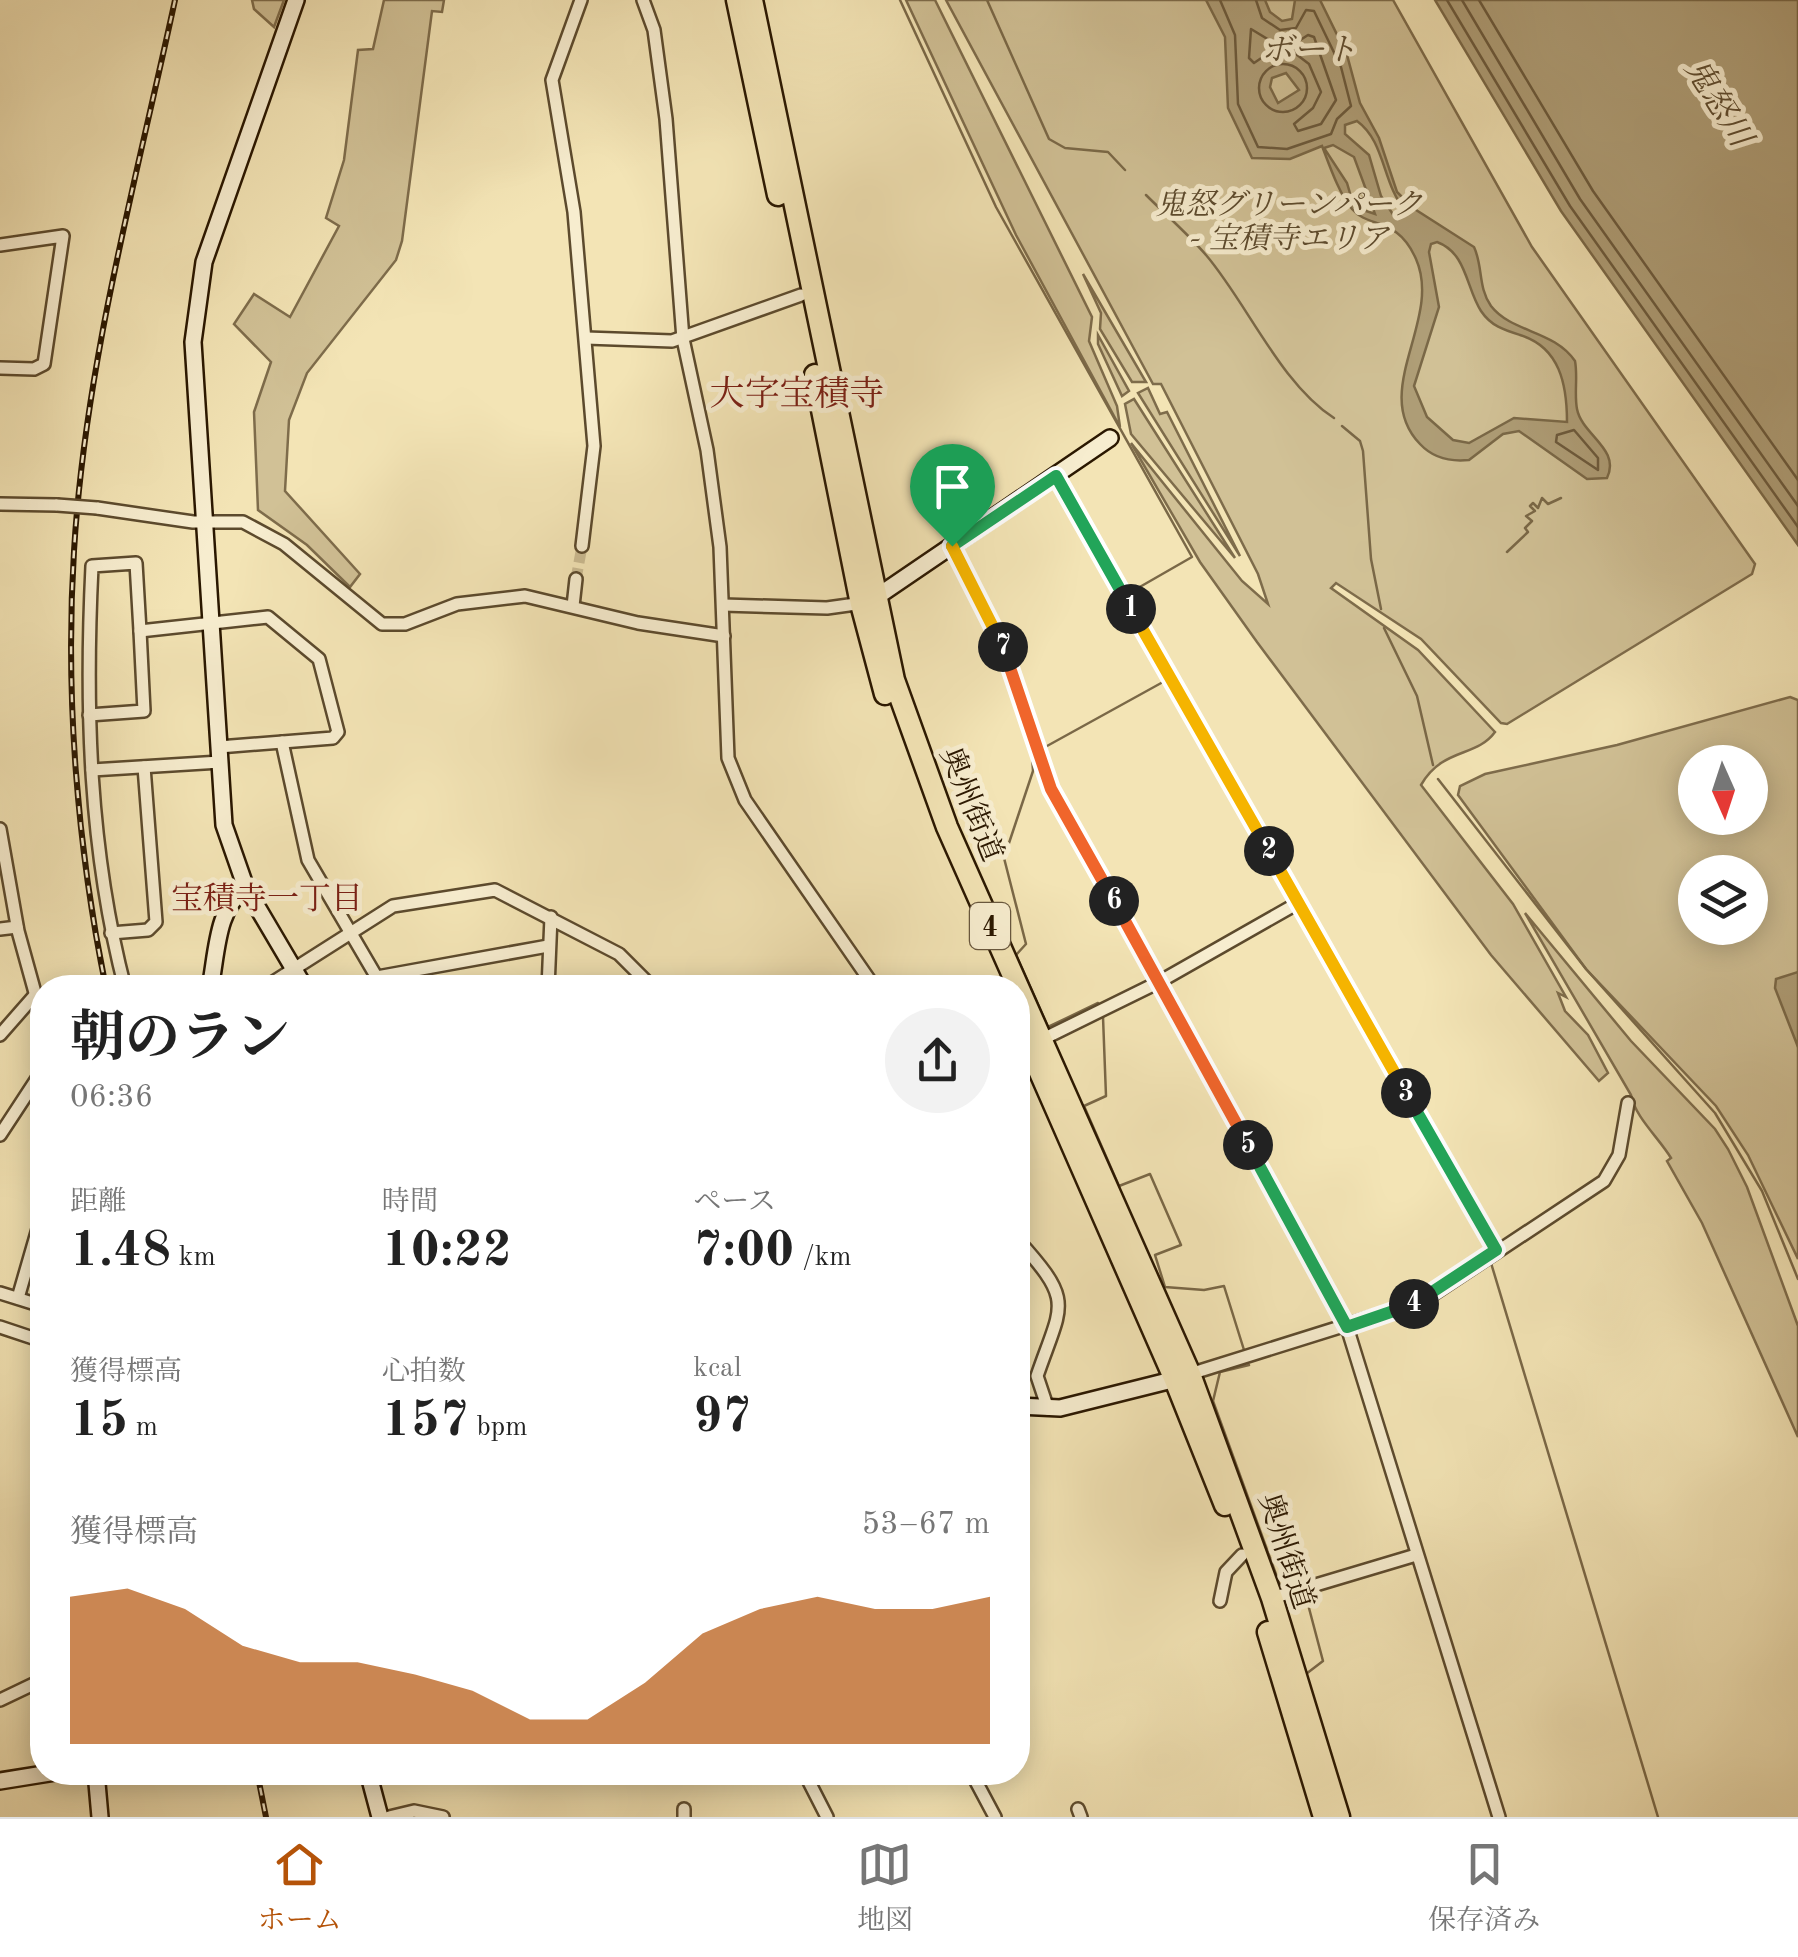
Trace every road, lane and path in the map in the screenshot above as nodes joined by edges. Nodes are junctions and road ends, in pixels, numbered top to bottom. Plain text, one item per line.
1 (296, 0) edge
2 (581, 0) edge
3 (643, 0) edge
4 (736, 0) edge
5 (752, 0) edge
6 (0, 245) edge
7 (801, 296) junction
8 (586, 338) junction
9 (683, 339) junction
10 (0, 368) edge
11 (1110, 438) dead end
12 (1056, 476) junction
13 (0, 504) edge
14 (204, 522) junction
15 (582, 546) tunnel mouth
16 (952, 546) junction
17 (576, 579) tunnel mouth
18 (868, 601) junction
19 (723, 605) junction
20 (573, 606) junction
21 (210, 623) junction
22 (140, 631) junction
23 (724, 636) junction
24 (88, 714) junction
25 (282, 742) junction
26 (220, 754) junction
27 (144, 767) junction
28 (92, 770) junction
29 (0, 829) edge
30 (246, 888) junction
31 (1298, 903) junction
32 (551, 917) junction
33 (17, 927) junction
34 (0, 929) edge
35 (350, 932) junction
36 (111, 933) junction
37 (548, 946) junction
38 (292, 968) junction
39 (121, 975) edge
40 (212, 975) edge
41 (282, 975) edge
42 (297, 975) edge
43 (376, 975) edge
44 (413, 975) edge
45 (548, 975) edge
46 (640, 975) edge
47 (866, 975) edge
48 (997, 975) edge
49 (1013, 975) edge
50 (30, 976) edge
51 (1159, 982) junction
52 (30, 1001) edge
53 (1030, 1014) edge
54 (0, 1035) edge
55 (1041, 1040) junction
56 (1030, 1047) edge
57 (30, 1089) edge
58 (1628, 1103) dead end
59 (0, 1135) edge
60 (1496, 1250) junction
61 (1030, 1254) edge
62 (30, 1256) edge
63 (0, 1293) edge
64 (18, 1298) junction
65 (30, 1302) edge
66 (0, 1327) edge
67 (1347, 1327) junction
68 (30, 1337) edge
69 (1183, 1377) junction
70 (1030, 1408) edge
71 (1048, 1410) junction
72 (1242, 1555) junction
73 (1416, 1555) junction
74 (1272, 1598) junction
75 (1220, 1601) dead end
76 (30, 1686) edge
77 (0, 1700) edge
78 (30, 1776) edge
79 (0, 1781) edge
80 (97, 1785) edge
81 (371, 1785) edge
82 (811, 1785) edge
83 (978, 1785) edge
84 (100, 1817) edge
85 (380, 1817) edge
86 (389, 1817) edge
87 (443, 1817) edge
88 (827, 1817) edge
89 (995, 1817) edge
90 (1324, 1817) edge
91 (1339, 1817) edge
92 (1499, 1817) edge

1 - 14 street
2 - 8 street
3 - 9 street
4 - 7 highway, 奥州街道 / 4
5 - 18 highway, 奥州街道 / 4
6 - 10 street
7 - 9 street
7 - 18 highway, 奥州街道 / 4
8 - 9 street
8 - 15 street
9 - 19 street
11 - 12 street
12 - 16 street
12 - 31 street
13 - 14 street, bridge
14 - 20 street
14 - 21 street
16 - 18 street
16 - 51 street
17 - 20 street
18 - 19 street
18 - 48 highway, 奥州街道 / 4
18 - 49 highway, 奥州街道 / 4
19 - 23 street
20 - 23 street
21 - 22 street
21 - 25 street
21 - 26 street
22 - 24 street
22 - 24 street
23 - 47 street
24 - 28 street
25 - 26 street
25 - 35 street
26 - 27 street
26 - 30 street
27 - 28 street
27 - 36 street
28 - 36 street
29 - 33 street
30 - 38 street
30 - 40 street
31 - 51 street
31 - 60 street
32 - 35 street
32 - 37 street
32 - 46 street
33 - 34 street
33 - 50 street
35 - 38 street
35 - 43 street
36 - 39 street
37 - 44 street
37 - 45 street
38 - 41 street
38 - 42 street
51 - 55 street
51 - 67 street
52 - 54 street
53 - 55 highway, 奥州街道 / 4
55 - 69 highway, 奥州街道 / 4
56 - 69 highway, 奥州街道 / 4
57 - 59 street
58 - 60 street
60 - 67 street
61 - 71 street
62 - 64 street
63 - 64 street
64 - 65 street
66 - 68 street
67 - 69 street
67 - 73 street
69 - 71 street
69 - 72 highway, 奥州街道 / 4
69 - 74 highway, 奥州街道 / 4
70 - 71 street
72 - 75 street
72 - 90 highway, 奥州街道 / 4
73 - 74 street
73 - 92 street
74 - 91 highway, 奥州街道 / 4
76 - 77 street
78 - 79 street
80 - 84 street
81 - 85 street
82 - 88 street
83 - 89 street
86 - 87 street

